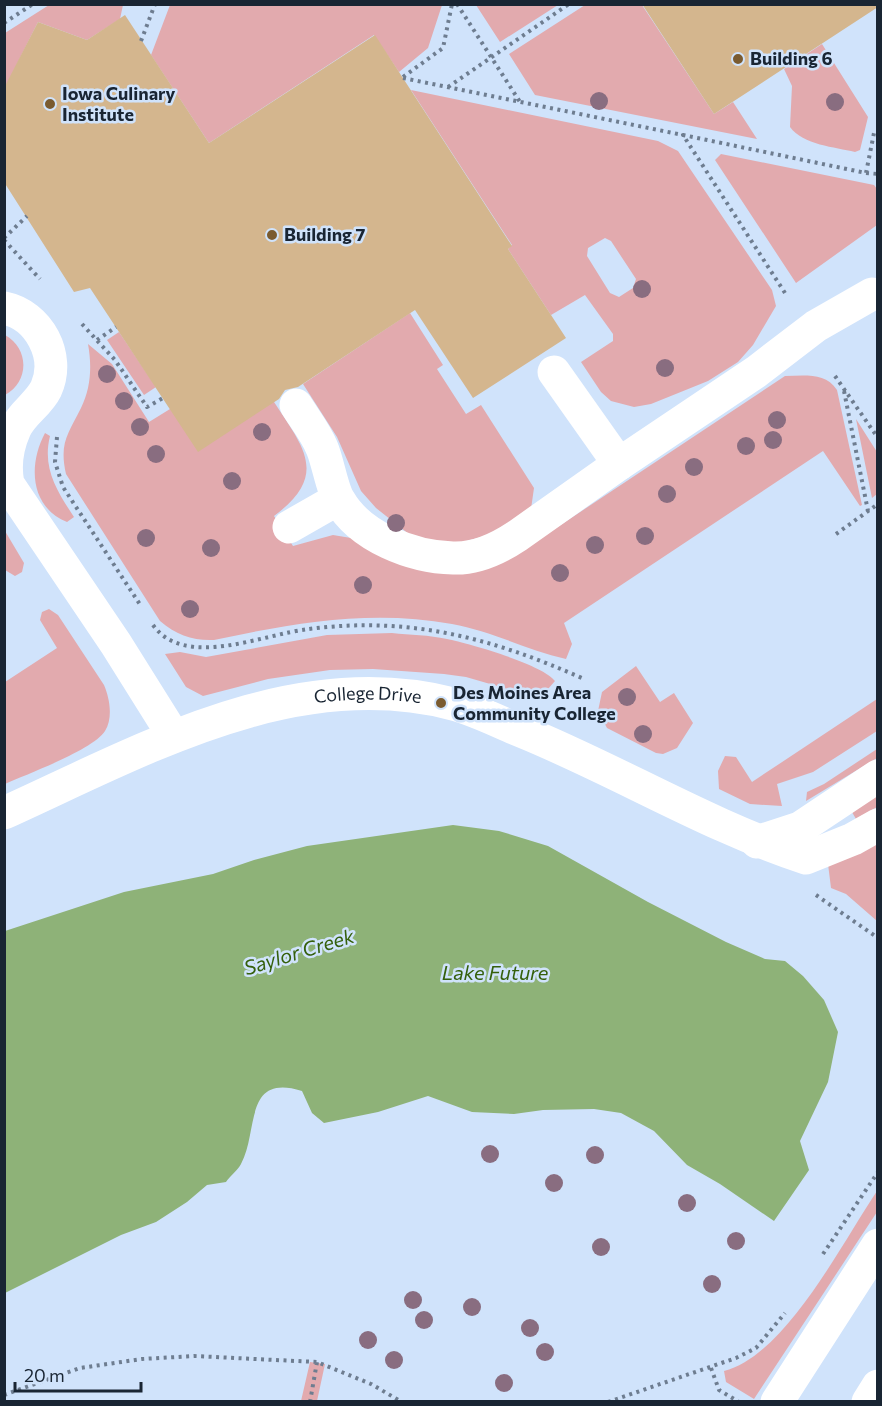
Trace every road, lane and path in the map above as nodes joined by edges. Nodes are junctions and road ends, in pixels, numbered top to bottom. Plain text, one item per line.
1 (33, 4) edge
2 (155, 4) edge
3 (454, 4) edge
4 (569, 4) edge
5 (4, 23) edge
6 (141, 41) dead end
7 (491, 57) junction
8 (448, 87) junction
9 (521, 103) junction
10 (874, 133) dead end
11 (683, 135) junction
12 (866, 173) junction
13 (878, 174) edge
14 (27, 216) dead end
15 (4, 238) edge
16 (784, 293) dead end
17 (872, 294) dead end
18 (4, 308) edge
19 (116, 327) dead end
20 (97, 340) dead end
21 (554, 372) dead end
22 (835, 376) dead end
23 (844, 391) junction
24 (296, 405) dead end
25 (13, 421) edge
26 (60, 430) dead end
27 (878, 438) edge
28 (619, 464) junction
29 (6, 481) edge
30 (338, 499) junction
31 (878, 504) edge
32 (868, 511) junction
33 (289, 527) dead end
34 (836, 534) dead end
35 (142, 608) dead end
36 (148, 617) dead end
37 (584, 679) dead end
38 (173, 735) junction
39 (878, 776) edge
40 (4, 813) edge
41 (878, 825) edge
42 (757, 842) junction
43 (806, 858) junction
44 (878, 938) edge
45 (878, 1172) edge
46 (878, 1245) edge
47 (821, 1257) dead end
48 (791, 1304) dead end
49 (317, 1362) junction
50 (711, 1368) junction
51 (878, 1386) edge
52 (4, 1395) edge
53 (310, 1401) edge
54 (402, 1401) edge
55 (608, 1401) edge
56 (739, 1401) edge
57 (777, 1401) edge
58 (868, 1401) edge

1 - 5 path
2 - 6 path
3 - 7 path
3 - 8 path
4 - 7 path
7 - 8 path
7 - 9 path
8 - 9 path
9 - 11 path
10 - 12 path
11 - 12 path
11 - 16 path
12 - 13 path
14 - 15 path
17 - 28 street
18 - 25 street
19 - 20 path
21 - 28 street
22 - 23 path
23 - 27 path
23 - 32 path
24 - 30 street
25 - 29 street
26 - 35 path
28 - 30 street
29 - 38 street
30 - 33 street
31 - 32 path
32 - 34 path
36 - 37 path
38 - 40 street, College Drive
38 - 42 street, College Drive
39 - 42 street
41 - 43 street
42 - 43 street, College Drive
43 - 44 path
45 - 47 path
46 - 57 street
48 - 50 path
49 - 52 path
49 - 53 path
49 - 54 path
50 - 55 path
50 - 56 path
51 - 58 street

